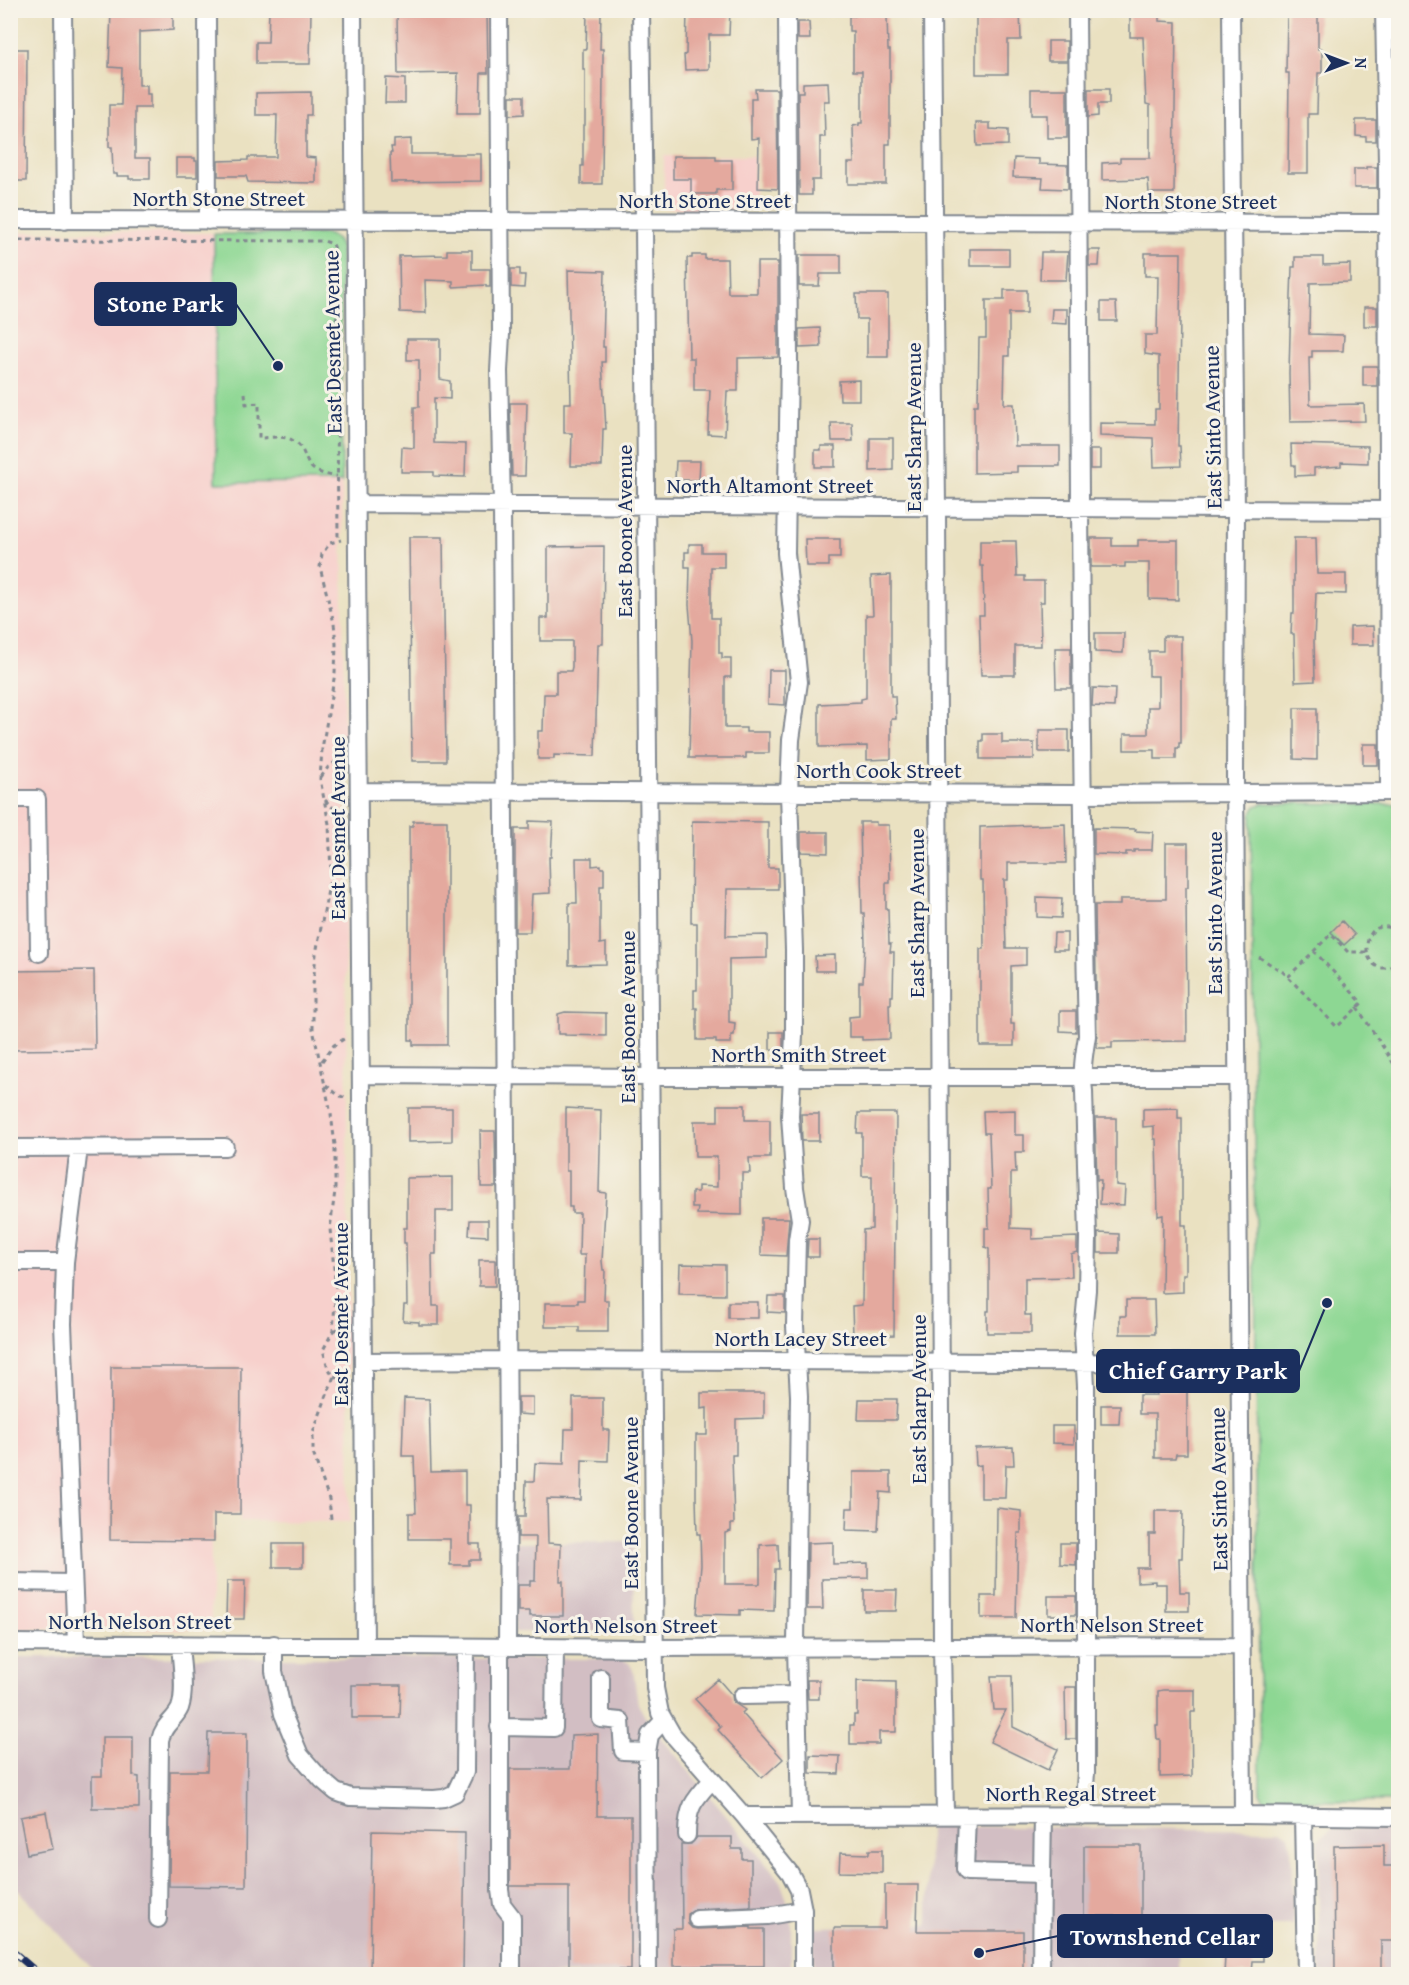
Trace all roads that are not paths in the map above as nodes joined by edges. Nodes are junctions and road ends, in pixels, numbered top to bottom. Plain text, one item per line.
1 (63, 10) edge
2 (207, 10) edge
3 (353, 10) edge
4 (499, 10) edge
5 (641, 10) edge
6 (787, 10) edge
7 (932, 10) edge
8 (1077, 10) edge
9 (1231, 10) edge
10 (1384, 10) edge
11 (10, 220) edge
12 (64, 220) junction
13 (208, 221) junction
14 (353, 221) junction
15 (500, 222) junction
16 (645, 223) junction
17 (789, 223) junction
18 (934, 223) junction
19 (1079, 223) junction
20 (1393, 223) edge
21 (1232, 224) junction
22 (357, 504) junction
23 (502, 505) junction
24 (647, 507) junction
25 (786, 507) junction
26 (937, 507) junction
27 (1079, 508) junction
28 (1236, 509) junction
29 (1393, 510) edge
30 (359, 791) junction
31 (504, 792) junction
32 (648, 792) junction
33 (1394, 792) edge
34 (789, 793) junction
35 (938, 793) junction
36 (1235, 793) junction
37 (1082, 794) junction
38 (10, 799) edge
39 (39, 953) dead end
40 (361, 1075) junction
41 (504, 1076) junction
42 (1082, 1076) junction
43 (650, 1077) junction
44 (792, 1077) junction
45 (939, 1077) junction
46 (1237, 1077) junction
47 (225, 1147) dead end
48 (10, 1148) edge
49 (79, 1148) junction
50 (10, 1262) edge
51 (65, 1262) junction
52 (506, 1360) junction
53 (652, 1360) junction
54 (363, 1361) junction
55 (797, 1361) junction
56 (941, 1361) junction
57 (1083, 1361) junction
58 (1240, 1363) junction
59 (10, 1582) edge
60 (73, 1583) junction
61 (10, 1643) edge
62 (76, 1643) junction
63 (180, 1644) junction
64 (274, 1644) junction
65 (365, 1644) junction
66 (796, 1646) junction
67 (942, 1646) junction
68 (1242, 1646) junction
69 (466, 1647) junction
70 (503, 1647) junction
71 (1086, 1647) junction
72 (555, 1648) junction
73 (654, 1648) junction
74 (601, 1678) dead end
75 (797, 1695) junction
76 (742, 1696) dead end
77 (664, 1720) junction
78 (499, 1727) junction
79 (647, 1752) junction
80 (712, 1780) junction
81 (945, 1815) junction
82 (1243, 1815) junction
83 (744, 1816) junction
84 (800, 1816) junction
85 (967, 1816) junction
86 (1043, 1816) junction
87 (1083, 1816) junction
88 (1303, 1816) junction
89 (1398, 1817) edge
90 (687, 1835) dead end
91 (1042, 1874) junction
92 (802, 1911) junction
93 (158, 1919) dead end
94 (696, 1919) dead end
95 (512, 1974) edge
96 (648, 1974) edge
97 (802, 1974) edge
98 (1041, 1974) edge
99 (1306, 1974) edge

1 - 12 street
2 - 13 street
3 - 14 street, East Desmet Avenue
4 - 15 street
5 - 16 street, East Boone Avenue
6 - 17 street
7 - 18 street, East Sharp Avenue
8 - 19 street
9 - 21 street, East Sinto Avenue
10 - 20 street
11 - 12 street, North Stone Street
12 - 13 street, North Stone Street
13 - 14 street, North Stone Street
14 - 15 street, North Stone Street
14 - 22 street, East Desmet Avenue
15 - 16 street, North Stone Street
15 - 23 street
16 - 17 street, North Stone Street
16 - 24 street, East Boone Avenue
17 - 18 street, North Stone Street
17 - 25 street
18 - 19 street, North Stone Street
18 - 26 street, East Sharp Avenue
19 - 21 street, North Stone Street
19 - 27 street
20 - 21 street, North Stone Street
20 - 29 street
21 - 28 street, East Sinto Avenue
22 - 23 street, North Altamont Street
22 - 30 street, East Desmet Avenue
23 - 24 street, North Altamont Street
23 - 31 street
24 - 25 street, North Altamont Street
24 - 32 street, East Boone Avenue
25 - 26 street, North Altamont Street
25 - 34 street
26 - 27 street, North Altamont Street
26 - 35 street, East Sharp Avenue
27 - 28 street, North Altamont Street
27 - 37 street
28 - 29 street, North Altamont Street
28 - 36 street, East Sinto Avenue
29 - 33 street
30 - 31 street, North Cook Street
30 - 40 street, East Desmet Avenue
31 - 32 street, North Cook Street
31 - 41 street
32 - 34 street, North Cook Street
32 - 43 street, East Boone Avenue
33 - 36 street, North Cook Street
34 - 35 street, North Cook Street
34 - 44 street
35 - 37 street, North Cook Street
35 - 45 street, East Sharp Avenue
36 - 37 street, North Cook Street
36 - 46 street, East Sinto Avenue
37 - 42 street
38 - 39 street
40 - 41 street, North Smith Street
40 - 54 street, East Desmet Avenue
41 - 43 street, North Smith Street
41 - 52 street
42 - 45 street, North Smith Street
42 - 46 street, North Smith Street
42 - 57 street
43 - 44 street, North Smith Street
43 - 53 street, East Boone Avenue
44 - 45 street, North Smith Street
44 - 55 street
45 - 56 street, East Sharp Avenue
46 - 58 street, East Sinto Avenue
47 - 49 street
48 - 49 street
49 - 51 street
50 - 51 street
51 - 60 street
52 - 53 street, North Lacey Street
52 - 54 street, North Lacey Street
52 - 70 street
53 - 55 street, North Lacey Street
53 - 73 street, East Boone Avenue
54 - 65 street, East Desmet Avenue
55 - 56 street, North Lacey Street
55 - 66 street
56 - 57 street, North Lacey Street
56 - 67 street, East Sharp Avenue
57 - 58 street, North Lacey Street
57 - 71 street
58 - 68 street, East Sinto Avenue
59 - 60 street
60 - 62 street
61 - 62 street, North Nelson Street
62 - 63 street, North Nelson Street
63 - 64 street, North Nelson Street
63 - 93 street
64 - 65 street, North Nelson Street
64 - 69 street
65 - 69 street, North Nelson Street
66 - 67 street, North Nelson Street
66 - 73 street, North Nelson Street
66 - 75 street
67 - 71 street, North Nelson Street
67 - 81 street, East Sharp Avenue
68 - 71 street, North Nelson Street
68 - 82 street, East Sinto Avenue
69 - 70 street, North Nelson Street
70 - 72 street, North Nelson Street
70 - 78 street
71 - 87 street
72 - 73 street, North Nelson Street
72 - 78 street
73 - 77 street, East Boone Avenue
74 - 79 street
75 - 76 street
75 - 84 street
77 - 79 street
77 - 80 street, East Boone Avenue
78 - 95 street
79 - 96 street
80 - 83 street, East Boone Avenue
80 - 90 street
81 - 84 street, North Regal Street
81 - 85 street, North Regal Street
82 - 87 street, North Regal Street
82 - 88 street, North Regal Street
83 - 84 street, North Regal Street
83 - 92 street, East Boone Avenue
85 - 86 street, North Regal Street
85 - 91 street
86 - 87 street, North Regal Street
86 - 91 street
88 - 89 street, North Regal Street
88 - 99 street
91 - 98 street
92 - 94 street
92 - 97 street, East Boone Avenue

